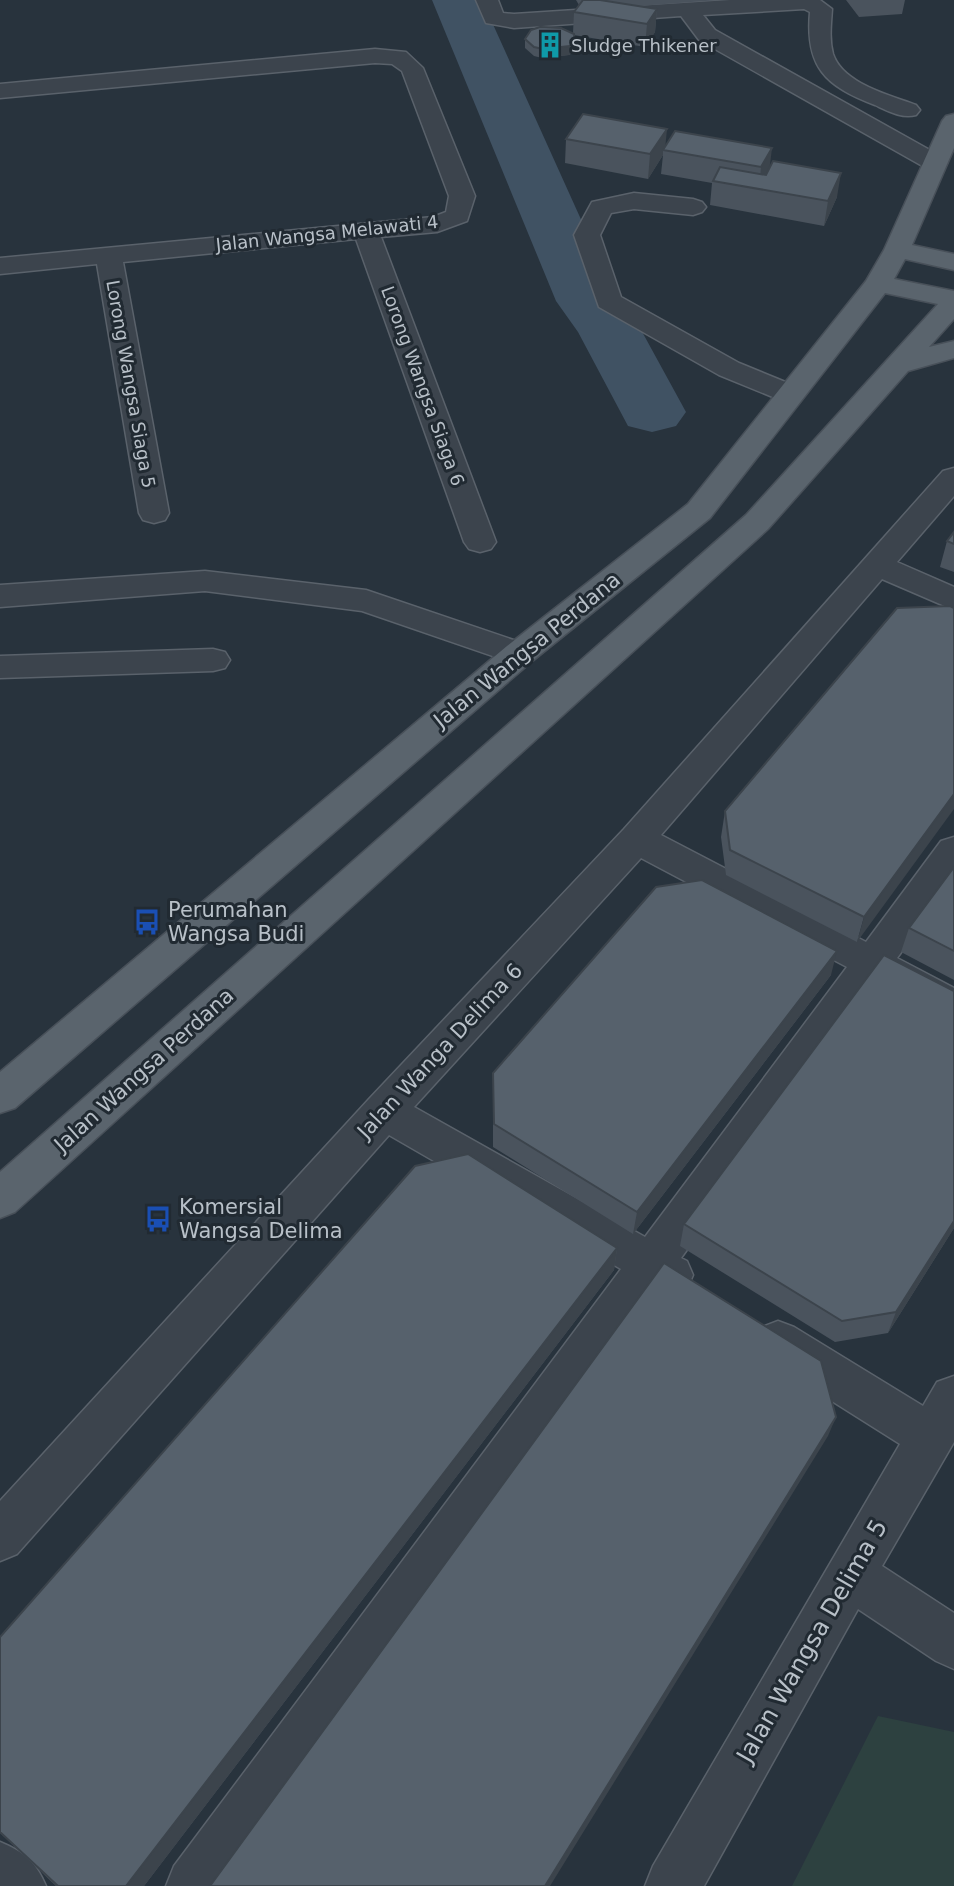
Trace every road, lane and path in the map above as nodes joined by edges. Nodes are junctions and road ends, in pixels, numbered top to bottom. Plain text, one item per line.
1 (487, 0) edge
2 (687, 9) junction
3 (0, 91) edge
4 (908, 110) dead end
5 (954, 121) edge
6 (935, 163) junction
7 (693, 207) dead end
8 (366, 230) junction
9 (897, 250) junction
10 (108, 256) junction
11 (954, 262) edge
12 (0, 266) edge
13 (878, 284) junction
14 (954, 301) edge
15 (954, 349) edge
16 (899, 365) junction
17 (790, 394) junction
18 (954, 477) edge
19 (154, 513) dead end
20 (480, 542) dead end
21 (879, 566) junction
22 (0, 596) edge
23 (954, 598) edge
24 (519, 654) junction
25 (214, 660) dead end
26 (0, 667) edge
27 (637, 839) junction
28 (954, 851) edge
29 (872, 961) junction
30 (954, 1006) edge
31 (0, 1096) edge
32 (384, 1111) junction
33 (0, 1199) edge
34 (651, 1262) junction
35 (942, 1417) edge
36 (0, 1537) edge
37 (850, 1574) junction
38 (954, 1643) edge
39 (0, 1870) edge
40 (18, 1886) edge
41 (194, 1886) edge
42 (673, 1886) edge

1 - 2 street
2 - 4 street
2 - 6 street
3 - 8 street, Jalan Wangsa Melawati 4
5 - 6 main road, Jalan Wangsa Perdana
6 - 9 main road, Jalan Wangsa Perdana
7 - 17 street
8 - 10 street, Jalan Wangsa Melawati 4
8 - 20 street, Lorong Wangsa Siaga 6
9 - 11 main road
9 - 13 main road, Jalan Wangsa Perdana
10 - 12 street, Jalan Wangsa Melawati 4
10 - 19 street, Lorong Wangsa Siaga 5
13 - 14 main road
13 - 17 main road, Jalan Wangsa Perdana
14 - 16 main road, Jalan Wangsa Perdana
15 - 16 main road
16 - 33 main road, Jalan Wangsa Perdana
17 - 24 main road, Jalan Wangsa Perdana
18 - 21 street, Jalan Wanga Delima 6
21 - 23 street
21 - 27 street, Jalan Wanga Delima 6
22 - 24 street
24 - 31 main road, Jalan Wangsa Perdana
25 - 26 street
27 - 29 street
27 - 32 street, Jalan Wanga Delima 6
28 - 29 street
29 - 30 street
29 - 34 street
32 - 34 street
32 - 36 street, Jalan Wanga Delima 6
34 - 35 street
34 - 41 street
35 - 37 street, Jalan Wangsa Delima 5
37 - 38 street
37 - 42 street, Jalan Wangsa Delima 5
39 - 40 street

